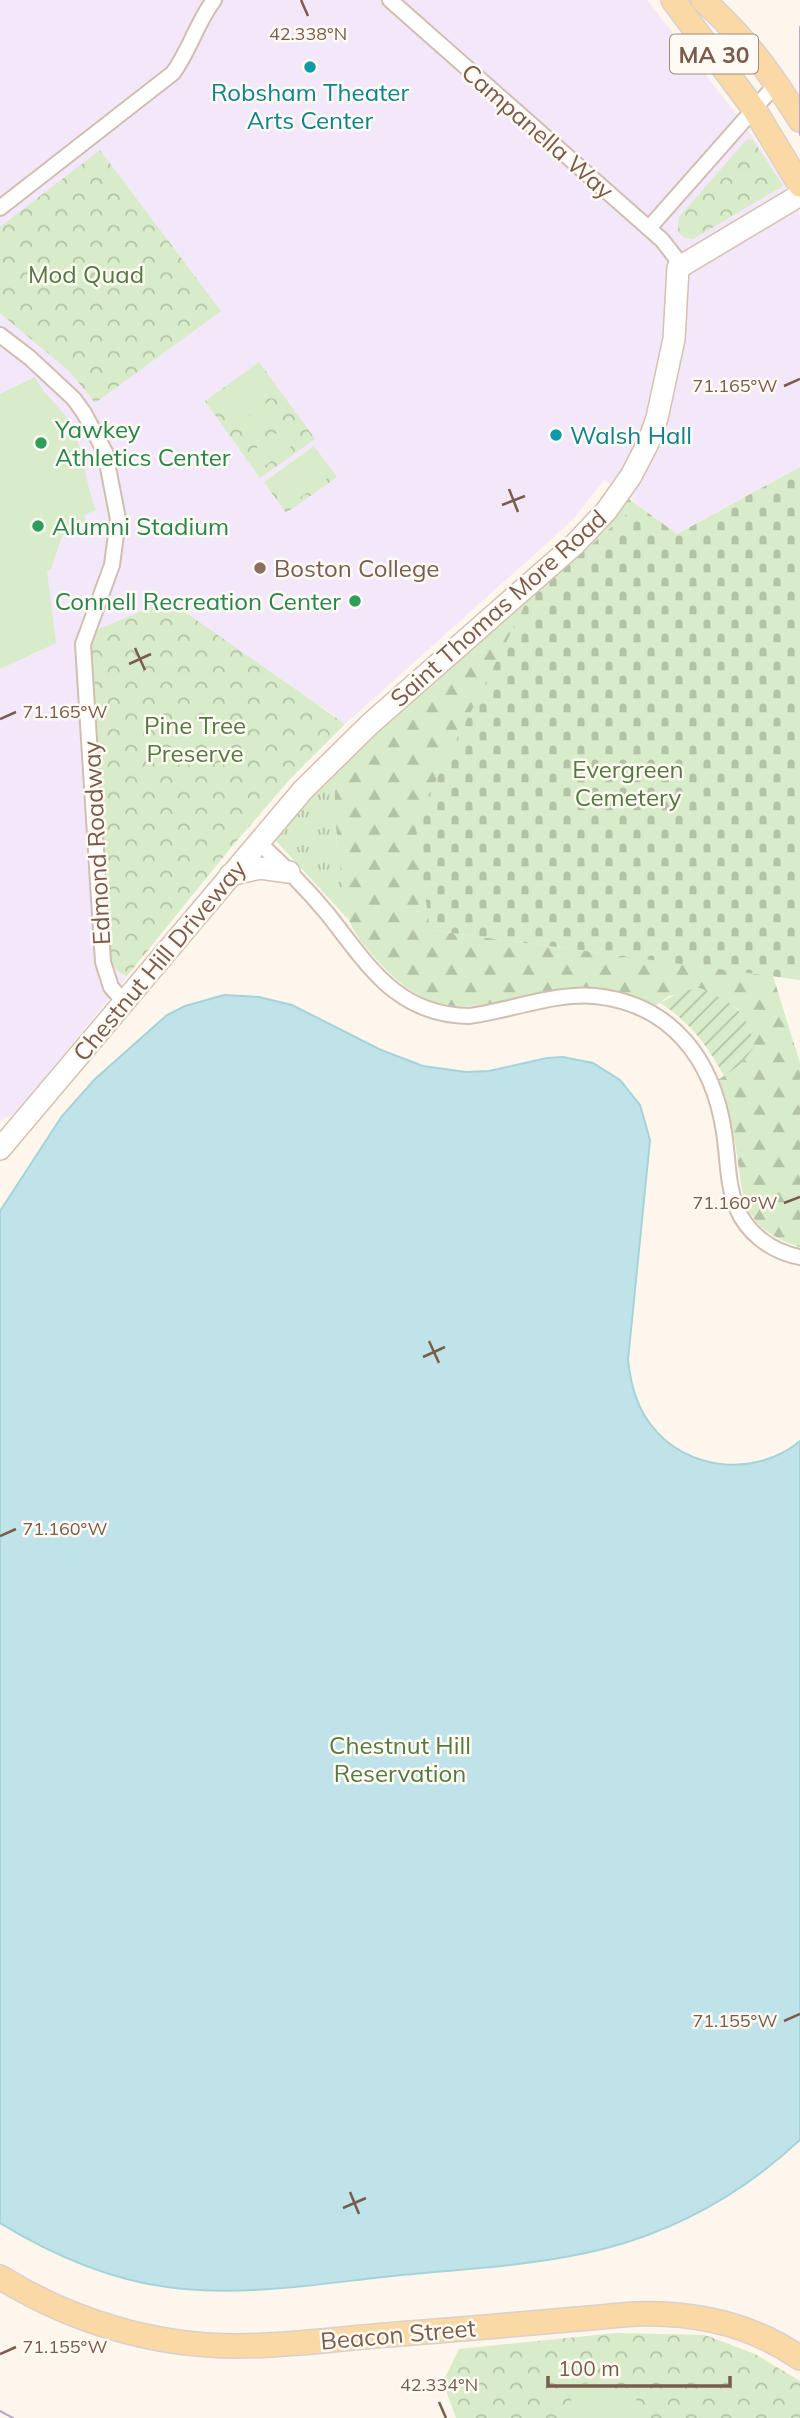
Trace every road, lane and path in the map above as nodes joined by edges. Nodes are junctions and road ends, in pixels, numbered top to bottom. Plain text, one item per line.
1 (214, 0) edge
2 (390, 0) edge
3 (673, 0) edge
4 (703, 0) edge
5 (719, 0) edge
6 (757, 54) junction
7 (777, 83) junction
8 (754, 109) junction
9 (800, 120) edge
10 (800, 185) edge
11 (800, 195) edge
12 (0, 208) edge
13 (649, 228) junction
14 (678, 268) junction
15 (0, 335) edge
16 (258, 842) junction
17 (289, 872) junction
18 (230, 875) junction
19 (124, 1002) junction
20 (21, 1126) junction
21 (0, 1138) edge
22 (0, 1149) edge
23 (800, 1257) edge
24 (0, 2277) edge
25 (800, 2358) edge

1 - 12 street
2 - 13 street, Campanella Way
3 - 8 main road, MA 30
4 - 6 main road, MA 30
5 - 6 street
6 - 7 main road, MA 30
7 - 8 street
7 - 9 main road, MA 30
8 - 10 main road, MA 30
8 - 13 street
11 - 14 main road
13 - 14 street, Campanella Way
14 - 16 main road, Saint Thomas More Road
15 - 19 street, Edmond Roadway
16 - 17 street, Chestnut Hill Driveway
16 - 18 main road, Chestnut Hill Driveway
17 - 18 main road
17 - 23 street, Chestnut Hill Driveway
18 - 19 main road, Chestnut Hill Driveway
19 - 20 main road, Chestnut Hill Driveway
20 - 21 main road, Chestnut Hill Driveway
20 - 22 main road, Chestnut Hill Driveway
24 - 25 main road, Beacon Street

